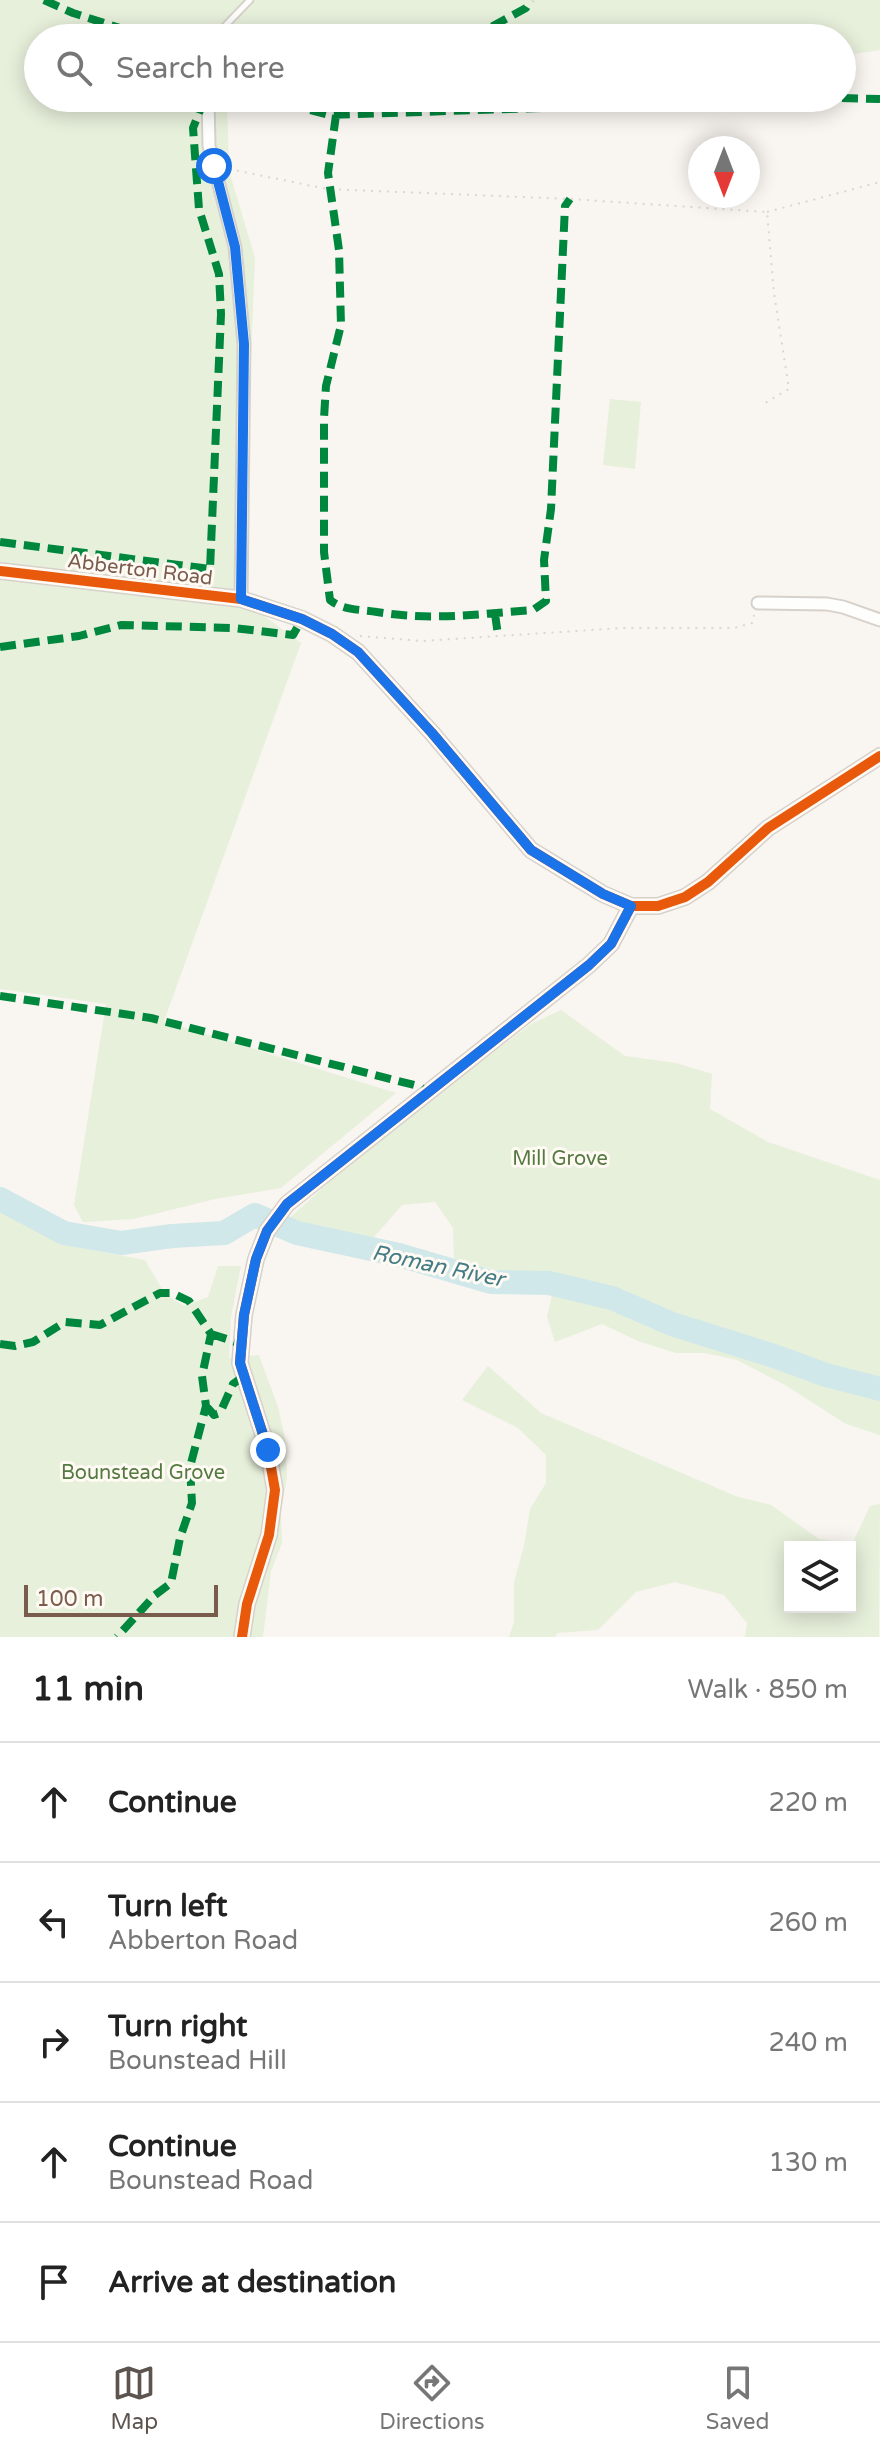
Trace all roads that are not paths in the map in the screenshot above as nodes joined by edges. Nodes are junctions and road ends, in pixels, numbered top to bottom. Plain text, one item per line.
1 (250, 0) edge
2 (227, 24) edge
3 (208, 112) edge
4 (0, 571) edge
5 (241, 599) junction
6 (758, 603) road end
7 (880, 620) edge
8 (880, 756) edge
9 (631, 906) junction
10 (242, 1637) edge

1 - 2 lane
3 - 5 street
4 - 5 street, Abberton Road
5 - 9 street, Abberton Road
6 - 7 street
8 - 9 street
9 - 10 street

